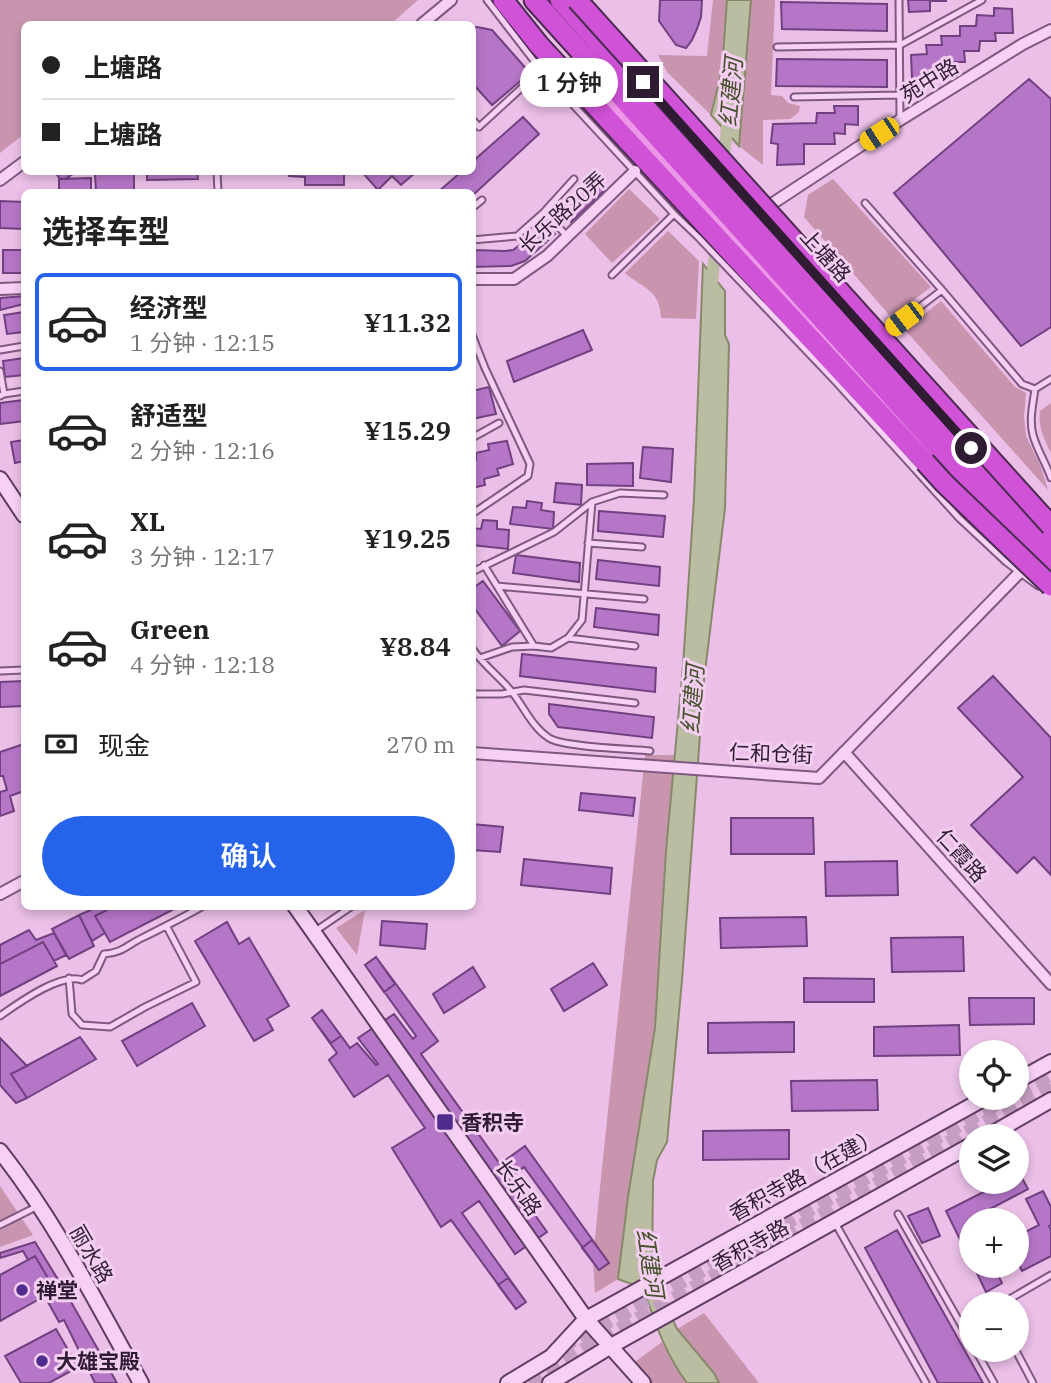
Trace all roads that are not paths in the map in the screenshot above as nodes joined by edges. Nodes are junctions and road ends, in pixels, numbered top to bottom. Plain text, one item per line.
1 (451, 0) edge
2 (487, 0) edge
3 (503, 0) edge
4 (523, 0) edge
5 (534, 0) edge
6 (559, 0) edge
7 (570, 0) edge
8 (577, 0) edge
9 (900, 0) edge
10 (982, 0) edge
11 (426, 21) edge
12 (1051, 30) edge
13 (900, 45) junction
14 (777, 47) dead end
15 (541, 69) junction
16 (672, 94) dead end
17 (900, 95) junction
18 (794, 97) dead end
19 (900, 120) junction
20 (476, 124) edge
21 (723, 163) junction
22 (21, 164) edge
23 (635, 171) junction
24 (575, 179) dead end
25 (0, 180) edge
26 (482, 200) dead end
27 (865, 203) dead end
28 (476, 205) edge
29 (764, 209) junction
30 (544, 212) junction
31 (674, 214) junction
32 (567, 236) junction
33 (476, 240) edge
34 (612, 275) dead end
35 (476, 279) edge
36 (21, 288) edge
37 (0, 289) edge
38 (942, 290) junction
39 (884, 334) junction
40 (476, 345) edge
41 (21, 346) edge
42 (0, 350) edge
43 (0, 372) edge
44 (1051, 379) edge
45 (1035, 389) junction
46 (21, 392) edge
47 (2, 395) edge
48 (499, 423) dead end
49 (476, 436) edge
50 (995, 454) dead end
51 (1051, 478) edge
52 (0, 479) edge
53 (664, 495) dead end
54 (592, 502) junction
55 (21, 510) edge
56 (476, 511) edge
57 (1049, 528) edge
58 (589, 542) junction
59 (642, 547) dead end
60 (1051, 549) edge
61 (484, 565) junction
62 (476, 570) edge
63 (1022, 570) junction
64 (497, 586) junction
65 (1049, 587) edge
66 (584, 593) junction
67 (644, 599) dead end
68 (568, 638) junction
69 (534, 646) junction
70 (635, 646) dead end
71 (476, 655) edge
72 (480, 658) junction
73 (21, 670) edge
74 (0, 671) edge
75 (512, 692) junction
76 (476, 694) edge
77 (635, 703) dead end
78 (650, 751) dead end
79 (844, 751) junction
80 (476, 753) edge
81 (21, 883) edge
82 (0, 894) edge
83 (196, 910) edge
84 (298, 910) edge
85 (346, 910) edge
86 (167, 927) junction
87 (313, 932) junction
88 (69, 978) junction
89 (1051, 984) edge
90 (0, 1017) edge
91 (1051, 1055) edge
92 (1051, 1062) edge
93 (1029, 1067) edge
94 (1029, 1074) edge
95 (1051, 1100) edge
96 (959, 1106) edge
97 (964, 1110) edge
98 (942, 1122) junction
99 (1009, 1124) edge
100 (959, 1149) edge
101 (0, 1151) edge
102 (812, 1201) dead end
103 (40, 1205) junction
104 (898, 1214) dead end
105 (828, 1222) junction
106 (0, 1225) edge
107 (1051, 1275) edge
108 (657, 1276) junction
109 (1022, 1292) edge
110 (586, 1319) junction
111 (959, 1321) edge
112 (611, 1346) junction
113 (982, 1362) edge
114 (1022, 1362) edge
115 (141, 1383) edge
116 (508, 1383) edge
117 (550, 1383) edge
118 (643, 1383) edge
119 (926, 1383) edge
120 (994, 1383) edge
121 (1033, 1383) edge

1 - 11 street
2 - 15 lane
3 - 65 highway, bridge
4 - 63 main road
5 - 65 highway
6 - 60 highway
7 - 21 main road, 上塘路
8 - 57 highway, bridge
9 - 13 lane
10 - 13 lane
12 - 19 street, 苑中路
13 - 14 lane
13 - 17 lane
15 - 20 lane
15 - 23 lane
16 - 21 lane
17 - 18 lane
17 - 19 lane
19 - 29 street, 苑中路
21 - 29 lane
21 - 29 main road, 上塘路
22 - 25 street
23 - 31 lane
23 - 32 street, 长乐路20弄
24 - 30 lane
26 - 28 lane
27 - 38 lane
29 - 39 lane
29 - 57 main road, 上塘路
30 - 32 lane
30 - 33 lane
31 - 34 lane
31 - 63 lane
32 - 35 street, 长乐路20弄
36 - 37 street
38 - 39 lane
38 - 45 lane
39 - 50 lane
40 - 56 lane
41 - 42 lane
43 - 47 lane
44 - 45 lane
45 - 51 lane
46 - 47 lane
48 - 49 lane
52 - 55 street
53 - 54 lane
54 - 58 lane
54 - 61 lane
58 - 59 lane
58 - 66 lane
61 - 62 lane
61 - 64 lane
63 - 65 main road
63 - 79 street, 仁和仓街
64 - 66 lane
64 - 69 lane
66 - 67 lane
66 - 68 lane
68 - 69 lane
68 - 70 lane
69 - 72 lane
71 - 72 lane
72 - 75 lane
73 - 74 lane
75 - 76 lane
75 - 77 lane
75 - 78 lane
79 - 80 street, 仁和仓街
79 - 89 street, 仁霞路
81 - 82 street
83 - 86 lane
84 - 87 street, 长乐路
85 - 87 lane
86 - 88 lane
86 - 88 lane
87 - 110 street, 长乐路
88 - 90 lane
91 - 93 lane
92 - 94 street
95 - 99 street
96 - 108 lane
97 - 98 street, 香积寺路（在建）
98 - 102 street
98 - 108 street, 香积寺路（在建）
100 - 105 street, 香积寺路
101 - 103 street, 丽水路
103 - 106 lane
103 - 115 street, 丽水路
104 - 111 lane
105 - 112 street, 香积寺路
105 - 119 lane
107 - 109 lane
108 - 110 street, 香积寺路（在建）
110 - 112 street, 长乐路
110 - 116 street
112 - 117 street, 香积寺路
112 - 118 street, 长乐路
113 - 120 lane
114 - 121 lane

